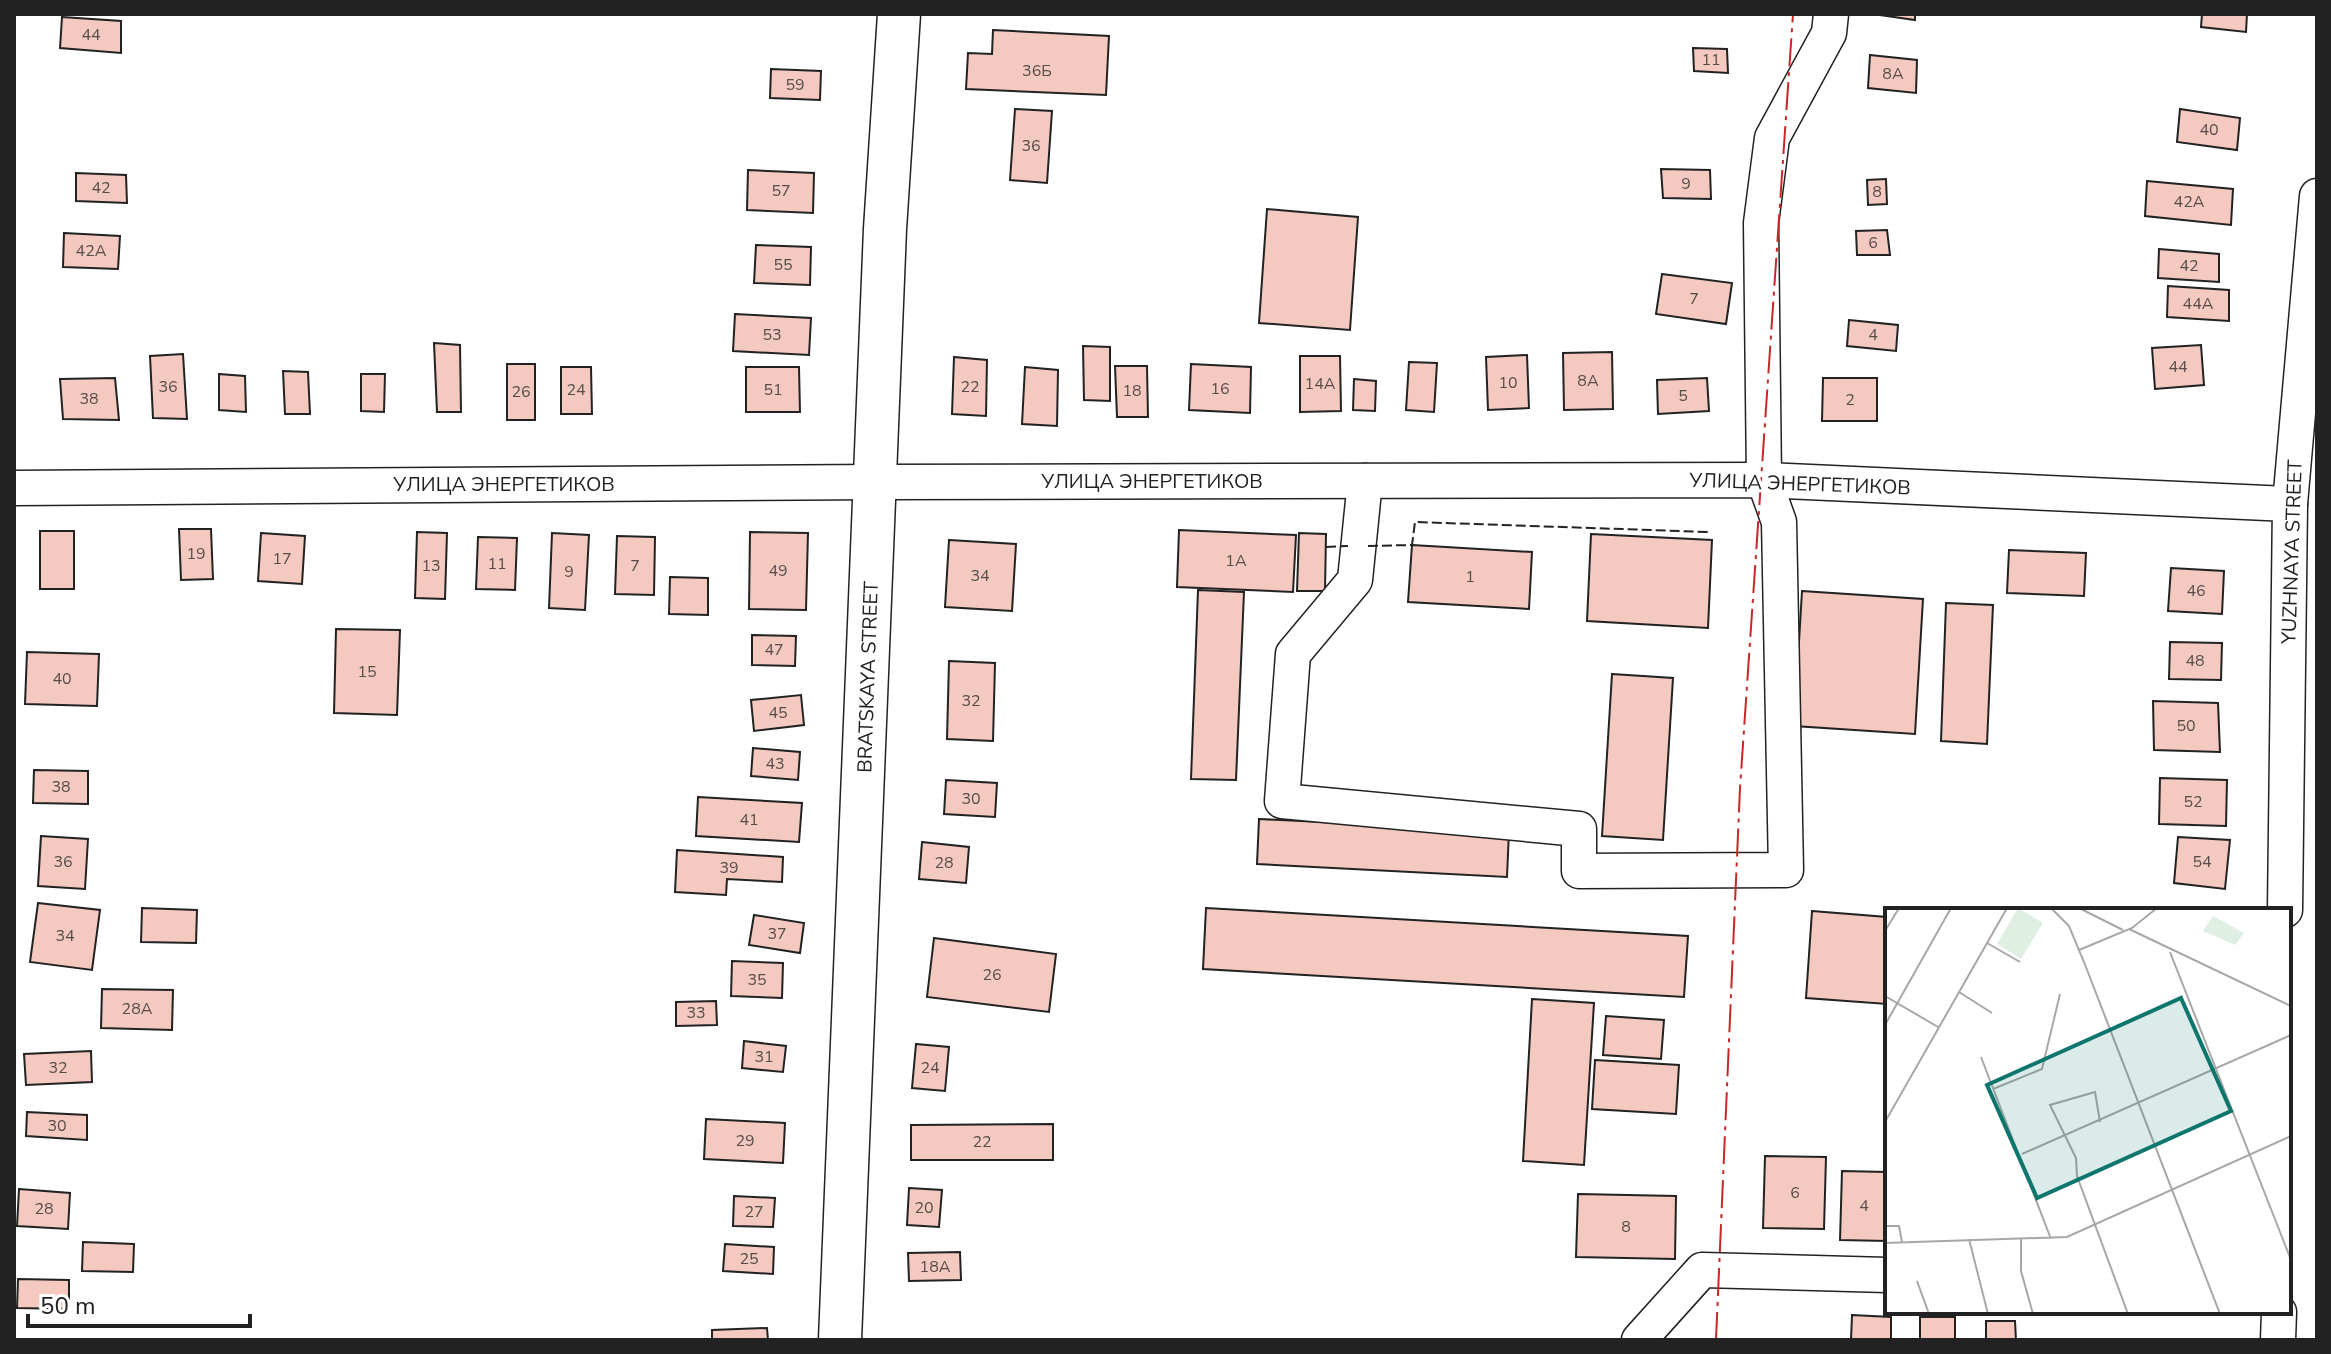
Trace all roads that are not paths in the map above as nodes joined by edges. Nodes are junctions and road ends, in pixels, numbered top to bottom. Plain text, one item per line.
1 (899, 14) edge
2 (1831, 14) edge
3 (2317, 196) edge
4 (1764, 480) junction
5 (1365, 481) junction
6 (876, 482) junction
7 (14, 488) edge
8 (2290, 504) junction
9 (2285, 908) edge
10 (1885, 1275) edge
11 (2279, 1314) edge
12 (840, 1340) edge
13 (1639, 1340) edge
14 (2278, 1340) edge

1 - 6 main road, BRATSKAYA STREET
2 - 4 street
3 - 8 street, YUZHNAYA STREET
4 - 5 street, УЛИЦА ЭНЕРГЕТИКОВ
4 - 5 street
4 - 8 street, УЛИЦА ЭНЕРГЕТИКОВ
5 - 6 street, УЛИЦА ЭНЕРГЕТИКОВ
6 - 7 street, УЛИЦА ЭНЕРГЕТИКОВ
6 - 12 main road, BRATSKAYA STREET
8 - 9 street, YUZHNAYA STREET
10 - 13 street
11 - 14 street

